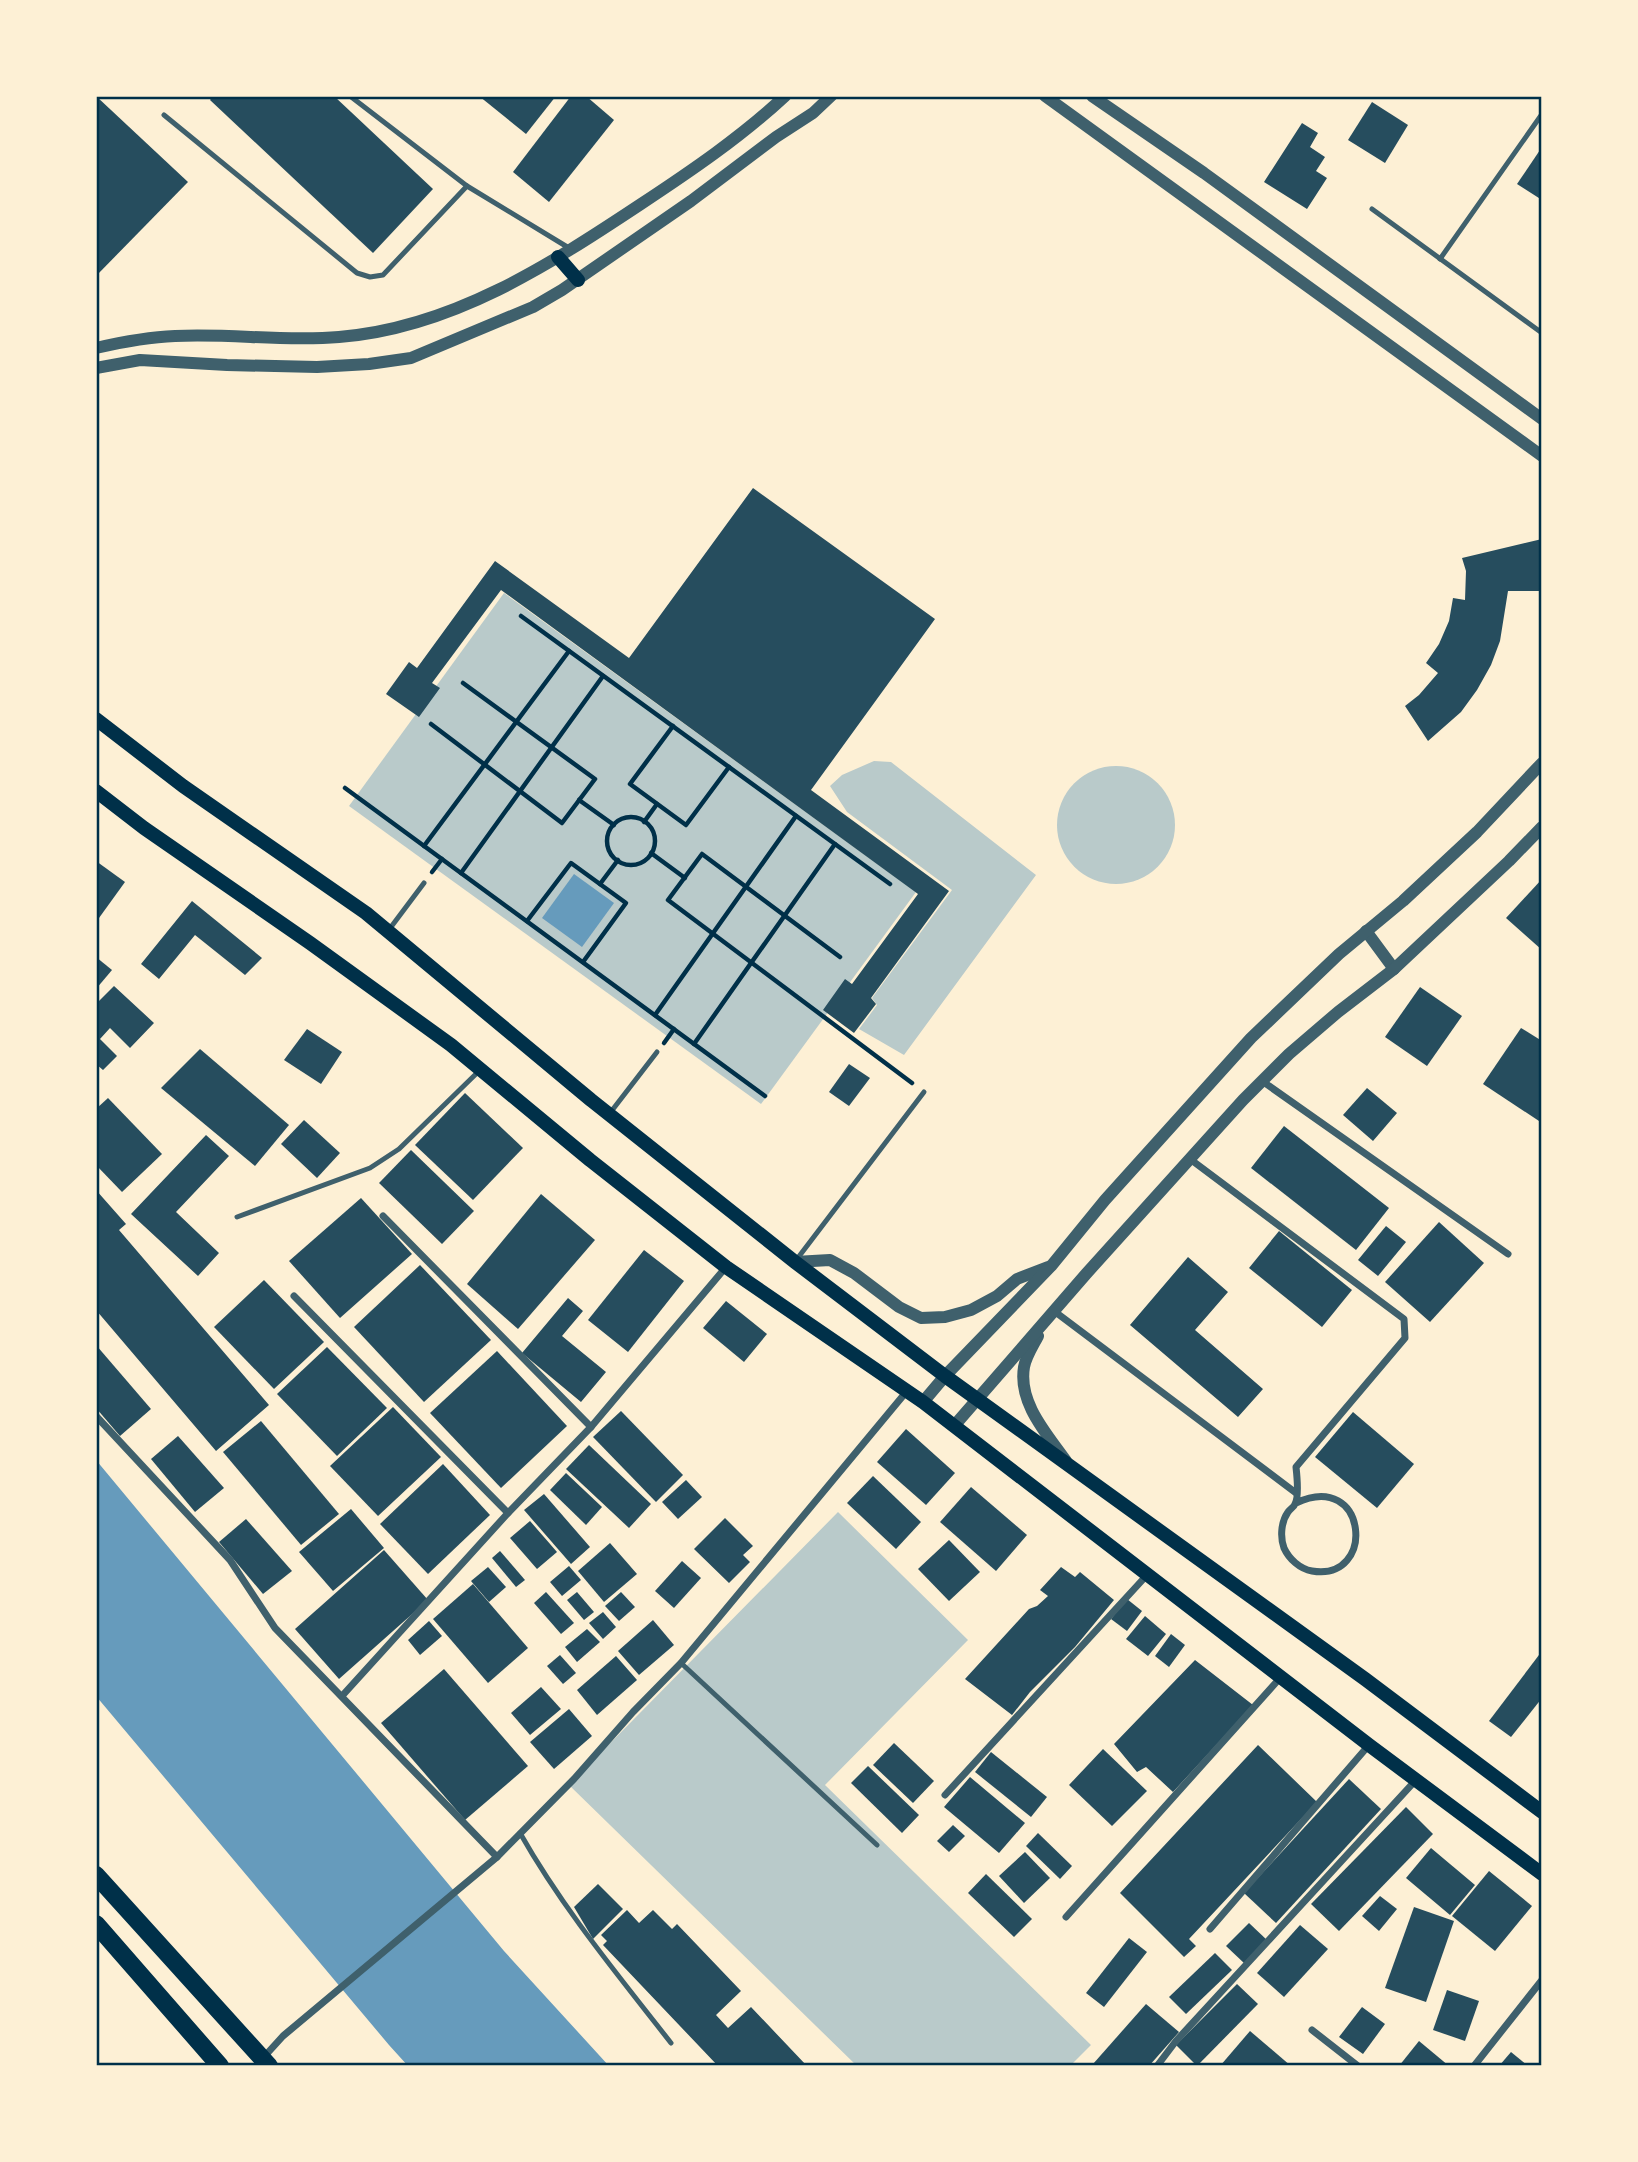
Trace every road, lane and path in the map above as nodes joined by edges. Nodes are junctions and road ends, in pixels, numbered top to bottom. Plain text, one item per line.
1 (350, 96) edge
2 (785, 96) edge
3 (831, 96) edge
4 (1045, 96) edge
5 (1092, 96) edge
6 (1542, 114) edge
7 (164, 116) dead end
8 (467, 186) junction
9 (1372, 209) dead end
10 (564, 253) junction
11 (1440, 258) junction
12 (578, 280) junction
13 (1542, 333) edge
14 (96, 348) edge
15 (96, 368) edge
16 (1542, 419) edge
17 (1542, 456) edge
18 (521, 616) dead end
19 (569, 651) junction
20 (603, 676) junction
21 (463, 683) dead end
22 (96, 719) edge
23 (517, 721) junction
24 (431, 724) dead end
25 (673, 726) junction
26 (552, 747) junction
27 (1542, 763) edge
28 (485, 764) junction
29 (729, 767) junction
30 (345, 788) dead end
31 (96, 791) edge
32 (520, 791) junction
33 (579, 800) junction
34 (657, 804) junction
35 (797, 816) junction
36 (644, 822) junction
37 (614, 825) junction
38 (1542, 827) edge
39 (835, 845) junction
40 (424, 846) junction
41 (651, 853) junction
42 (618, 860) junction
43 (461, 873) junction
44 (685, 878) junction
45 (424, 883) dead end
46 (600, 884) junction
47 (890, 884) dead end
48 (747, 887) junction
49 (785, 915) junction
50 (527, 921) junction
51 (1366, 931) junction
52 (387, 932) junction
53 (714, 933) junction
54 (840, 957) dead end
55 (583, 962) junction
56 (752, 962) junction
57 (1394, 969) junction
58 (655, 1015) junction
59 (694, 1044) junction
60 (657, 1052) dead end
61 (480, 1070) junction
62 (1262, 1082) junction
63 (924, 1092) joint
64 (765, 1096) dead end
65 (609, 1114) junction
66 (1190, 1158) junction
67 (383, 1216) dead end
68 (237, 1217) dead end
69 (1508, 1254) dead end
70 (795, 1262) junction
71 (1052, 1265) junction
72 (726, 1267) junction
73 (294, 1296) dead end
74 (1050, 1316) junction
75 (945, 1376) junction
76 (907, 1391) junction
77 (978, 1399) junction
78 (923, 1402) junction
79 (96, 1416) edge
80 (954, 1426) junction
81 (591, 1427) junction
82 (1069, 1465) junction
83 (1296, 1493) junction
84 (1296, 1503) junction
85 (508, 1513) junction
86 (1147, 1575) junction
87 (681, 1663) junction
88 (1281, 1677) junction
89 (342, 1696) junction
90 (1369, 1745) junction
91 (1416, 1780) junction
92 (946, 1794) dead end
93 (1542, 1812) edge
94 (520, 1833) junction
95 (877, 1845) dead end
96 (497, 1857) junction
97 (1542, 1874) edge
98 (96, 1875) edge
99 (130, 1915) junction
100 (1066, 1917) dead end
101 (100, 1928) edge
102 (1210, 1929) dead end
103 (1542, 1980) edge
104 (1312, 2030) dead end
105 (671, 2043) dead end
106 (266, 2062) edge
107 (220, 2066) edge
108 (1157, 2066) edge
109 (1358, 2066) edge
110 (1474, 2066) edge

1 - 8 lane
2 - 10 street
3 - 12 street
4 - 17 street
5 - 16 street
6 - 11 lane
7 - 8 lane
8 - 10 lane
9 - 11 lane
10 - 12 main road
10 - 14 street
11 - 13 lane
12 - 15 street
18 - 19 path
19 - 20 path
19 - 23 path
20 - 25 path
20 - 26 path
21 - 23 path
22 - 52 main road
23 - 26 path
23 - 28 path
24 - 28 path
25 - 29 path
25 - 34 path
26 - 32 path
26 - 33 path
27 - 51 street
28 - 32 path
28 - 40 path
29 - 34 path
29 - 35 path
30 - 40 path
31 - 61 main road
32 - 33 path
32 - 43 path
33 - 37 path
34 - 36 path
35 - 39 path
35 - 48 path
36 - 37 path
36 - 41 path
37 - 42 path
38 - 57 street
39 - 47 path
39 - 49 path
40 - 43 path
41 - 42 path
41 - 44 path
42 - 46 path
43 - 50 path
44 - 48 path
44 - 53 path
45 - 52 lane
46 - 50 path
46 - 55 path
48 - 49 path
48 - 53 path
49 - 54 path
49 - 56 path
50 - 55 path
51 - 57 street
51 - 71 street
52 - 65 main road
53 - 56 path
53 - 58 path
55 - 58 path
56 - 59 path
56 - 63 path
57 - 62 street
58 - 59 path
59 - 64 path
60 - 65 lane
61 - 68 lane
61 - 72 main road
62 - 66 street
62 - 69 street
63 - 70 lane
65 - 70 main road
66 - 74 street
66 - 83 street
67 - 81 street
70 - 71 street
70 - 75 main road
71 - 75 street
72 - 76 main road
72 - 81 street
73 - 85 street
74 - 77 street
74 - 82 street
74 - 83 street
75 - 77 main road
75 - 78 street
76 - 78 main road
76 - 87 street
77 - 80 street
77 - 82 main road
78 - 80 main road
79 - 89 street
80 - 86 main road
81 - 85 street
82 - 93 main road
83 - 84 street
84 - 84 street
85 - 89 street
86 - 88 main road
86 - 92 street
87 - 94 street
87 - 95 lane
88 - 90 main road
88 - 100 street
89 - 96 street
90 - 91 main road
90 - 102 street
91 - 97 main road
91 - 108 street
94 - 96 street
94 - 105 lane
96 - 106 street
98 - 99 highway
99 - 101 highway
99 - 106 highway
101 - 107 highway
103 - 110 street
104 - 109 street

